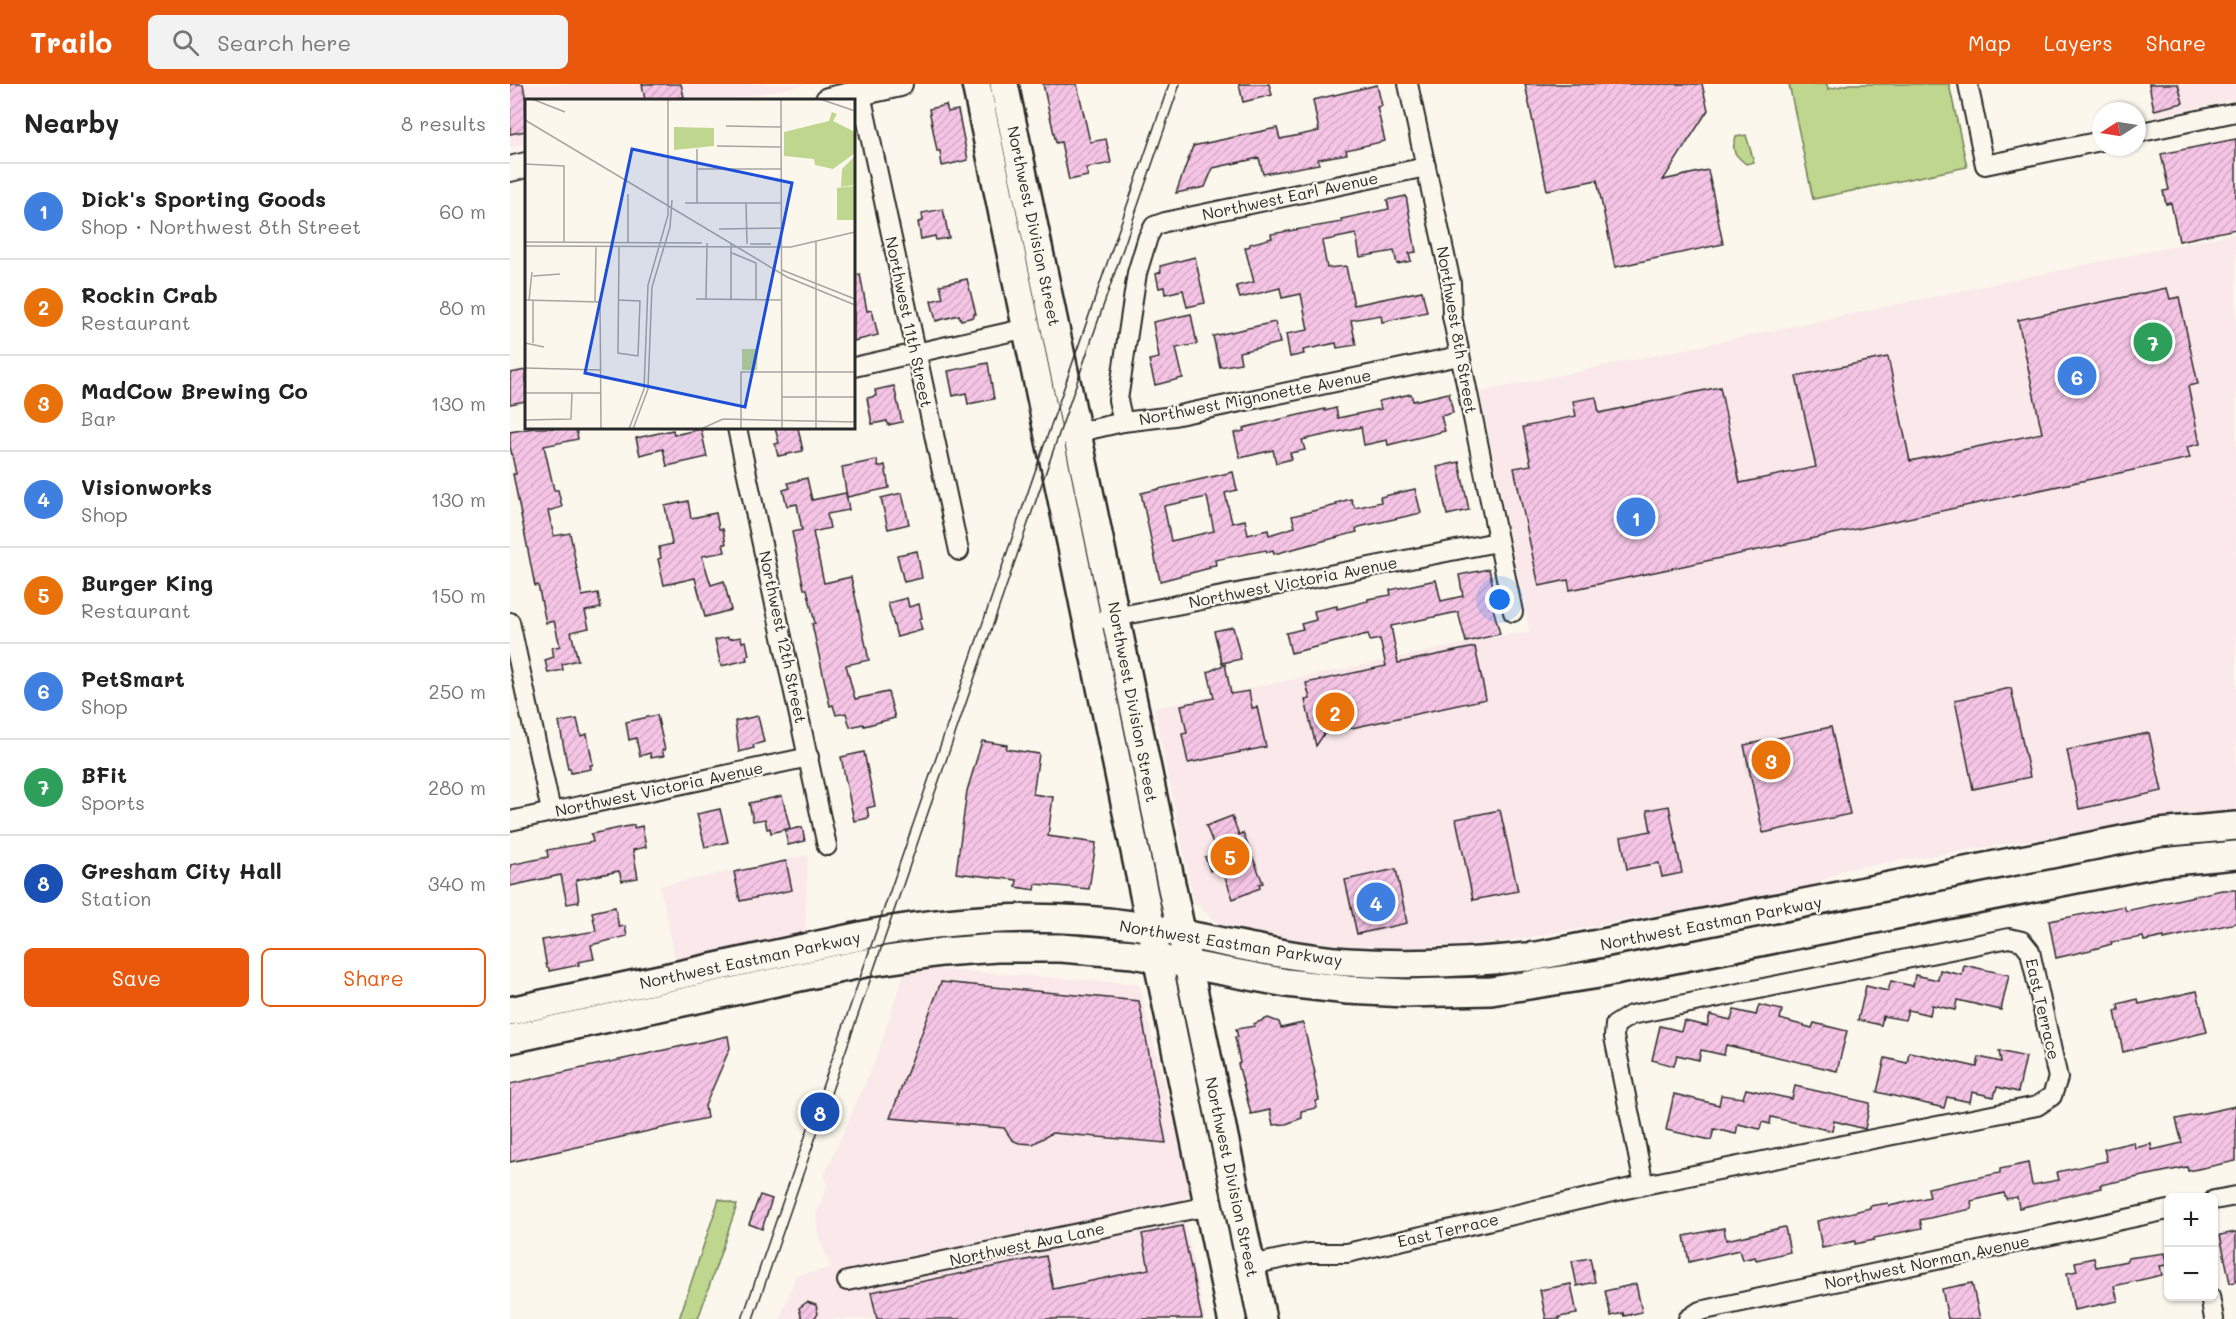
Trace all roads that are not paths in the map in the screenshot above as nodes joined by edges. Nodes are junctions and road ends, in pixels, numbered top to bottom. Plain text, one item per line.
1 (900, 84) edge
2 (976, 84) edge
3 (1004, 84) edge
4 (1408, 84) edge
5 (1968, 84) edge
6 (861, 93) junction
7 (833, 99) edge
8 (2236, 112) edge
9 (2146, 131) edge
10 (2092, 143) edge
11 (525, 165) edge
12 (1426, 167) junction
13 (510, 169) edge
14 (1027, 328) junction
15 (915, 352) junction
16 (1459, 356) junction
17 (855, 367) edge
18 (1123, 422) junction
19 (737, 429) edge
20 (1077, 433) junction
21 (1050, 439) junction
22 (1497, 542) junction
23 (959, 551) dead end
24 (1513, 612) dead end
25 (1116, 617) junction
26 (510, 622) edge
27 (1089, 623) junction
28 (809, 757) junction
29 (551, 811) junction
30 (510, 821) edge
31 (2236, 826) edge
32 (827, 846) dead end
33 (2236, 855) edge
34 (1150, 928) junction
35 (1181, 933) junction
36 (1156, 958) junction
37 (1187, 964) junction
38 (510, 1011) edge
39 (510, 1039) edge
40 (1644, 1185) junction
41 (2236, 1196) edge
42 (2218, 1199) edge
43 (1208, 1206) junction
44 (2164, 1211) edge
45 (1251, 1265) junction
46 (847, 1281) dead end
47 (2211, 1301) edge
48 (1232, 1319) edge
49 (1262, 1319) edge
50 (1688, 1319) edge
51 (2214, 1319) edge

1 - 6 street
2 - 14 main road, Northwest Division Street
3 - 20 main road, Northwest Division Street
4 - 12 street, Northwest 8th Street
5 - 10 street
6 - 7 street
6 - 15 street, Northwest 11th Street
8 - 9 street
11 - 13 street
12 - 16 street, Northwest 8th Street
12 - 18 street, Northwest Earl Avenue
14 - 15 street
14 - 21 main road, Northwest Division Street
15 - 17 street
15 - 23 street, Northwest 11th Street
16 - 18 street, Northwest Mignonette Avenue
16 - 22 street, Northwest 8th Street
18 - 20 street, Northwest Mignonette Avenue
19 - 28 street, Northwest 12th Street
20 - 21 street, Northwest Mignonette Avenue
20 - 25 main road, Northwest Division Street
21 - 27 main road, Northwest Division Street
22 - 24 street, Northwest 8th Street
22 - 25 street, Northwest Victoria Avenue
25 - 27 street, Northwest Victoria Avenue
25 - 35 main road, Northwest Division Street
26 - 29 street
27 - 34 main road, Northwest Division Street
28 - 29 street, Northwest Victoria Avenue
28 - 32 street, Northwest 12th Street
29 - 30 street, Northwest Victoria Avenue
31 - 35 main road, Northwest Eastman Parkway
33 - 37 main road, Northwest Eastman Parkway
34 - 35 main road, Northwest Eastman Parkway
34 - 36 main road, Northwest Division Street
34 - 38 main road, Northwest Eastman Parkway
35 - 37 main road, Northwest Division Street
36 - 37 main road, Northwest Eastman Parkway
36 - 39 main road, Northwest Eastman Parkway
36 - 43 main road, Northwest Division Street
37 - 45 main road, Northwest Division Street
40 - 40 street, East Terrace
40 - 45 street, East Terrace
41 - 42 street
43 - 46 street, Northwest Ava Lane
43 - 48 main road, Northwest Division Street
44 - 50 street, Northwest Norman Avenue
45 - 49 main road, Northwest Division Street
47 - 51 street

